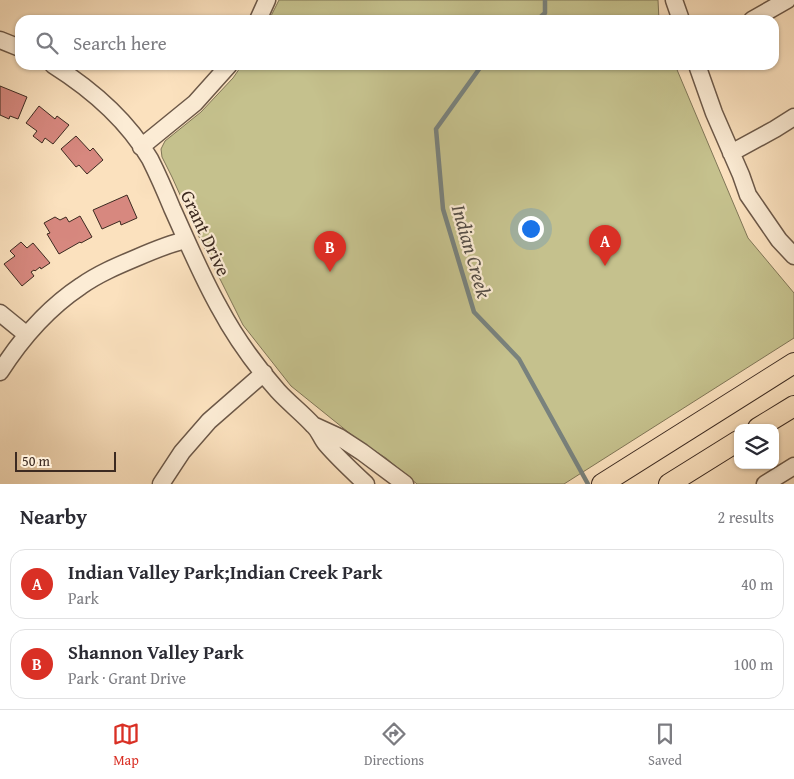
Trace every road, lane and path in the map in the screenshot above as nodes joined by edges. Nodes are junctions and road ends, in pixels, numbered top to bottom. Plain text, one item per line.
1 (267, 0) edge
2 (674, 0) edge
3 (787, 0) edge
4 (260, 15) edge
5 (679, 15) edge
6 (761, 15) edge
7 (0, 40) edge
8 (15, 46) edge
9 (61, 70) edge
10 (225, 70) edge
11 (699, 70) edge
12 (794, 117) edge
13 (141, 147) junction
14 (731, 153) junction
15 (186, 240) junction
16 (794, 256) edge
17 (0, 312) edge
18 (27, 335) junction
19 (794, 363) edge
20 (0, 372) edge
21 (264, 373) junction
22 (794, 406) edge
23 (765, 424) edge
24 (315, 426) junction
25 (734, 443) edge
26 (794, 466) edge
27 (161, 484) edge
28 (366, 484) edge
29 (405, 484) edge
30 (602, 484) edge
31 (669, 484) edge
32 (765, 484) edge

1 - 4 street
2 - 5 street
3 - 6 street
7 - 8 street
9 - 13 street, Grant Drive
10 - 13 street
11 - 14 street
12 - 14 street
13 - 15 street, Grant Drive
14 - 16 street
15 - 18 street
15 - 21 street, Grant Drive
17 - 18 street
18 - 20 street
19 - 30 main road
21 - 24 street, Grant Drive
21 - 27 street
22 - 23 main road
24 - 28 street, Grant Drive
24 - 29 street, Grant Drive
25 - 31 main road
26 - 32 street

